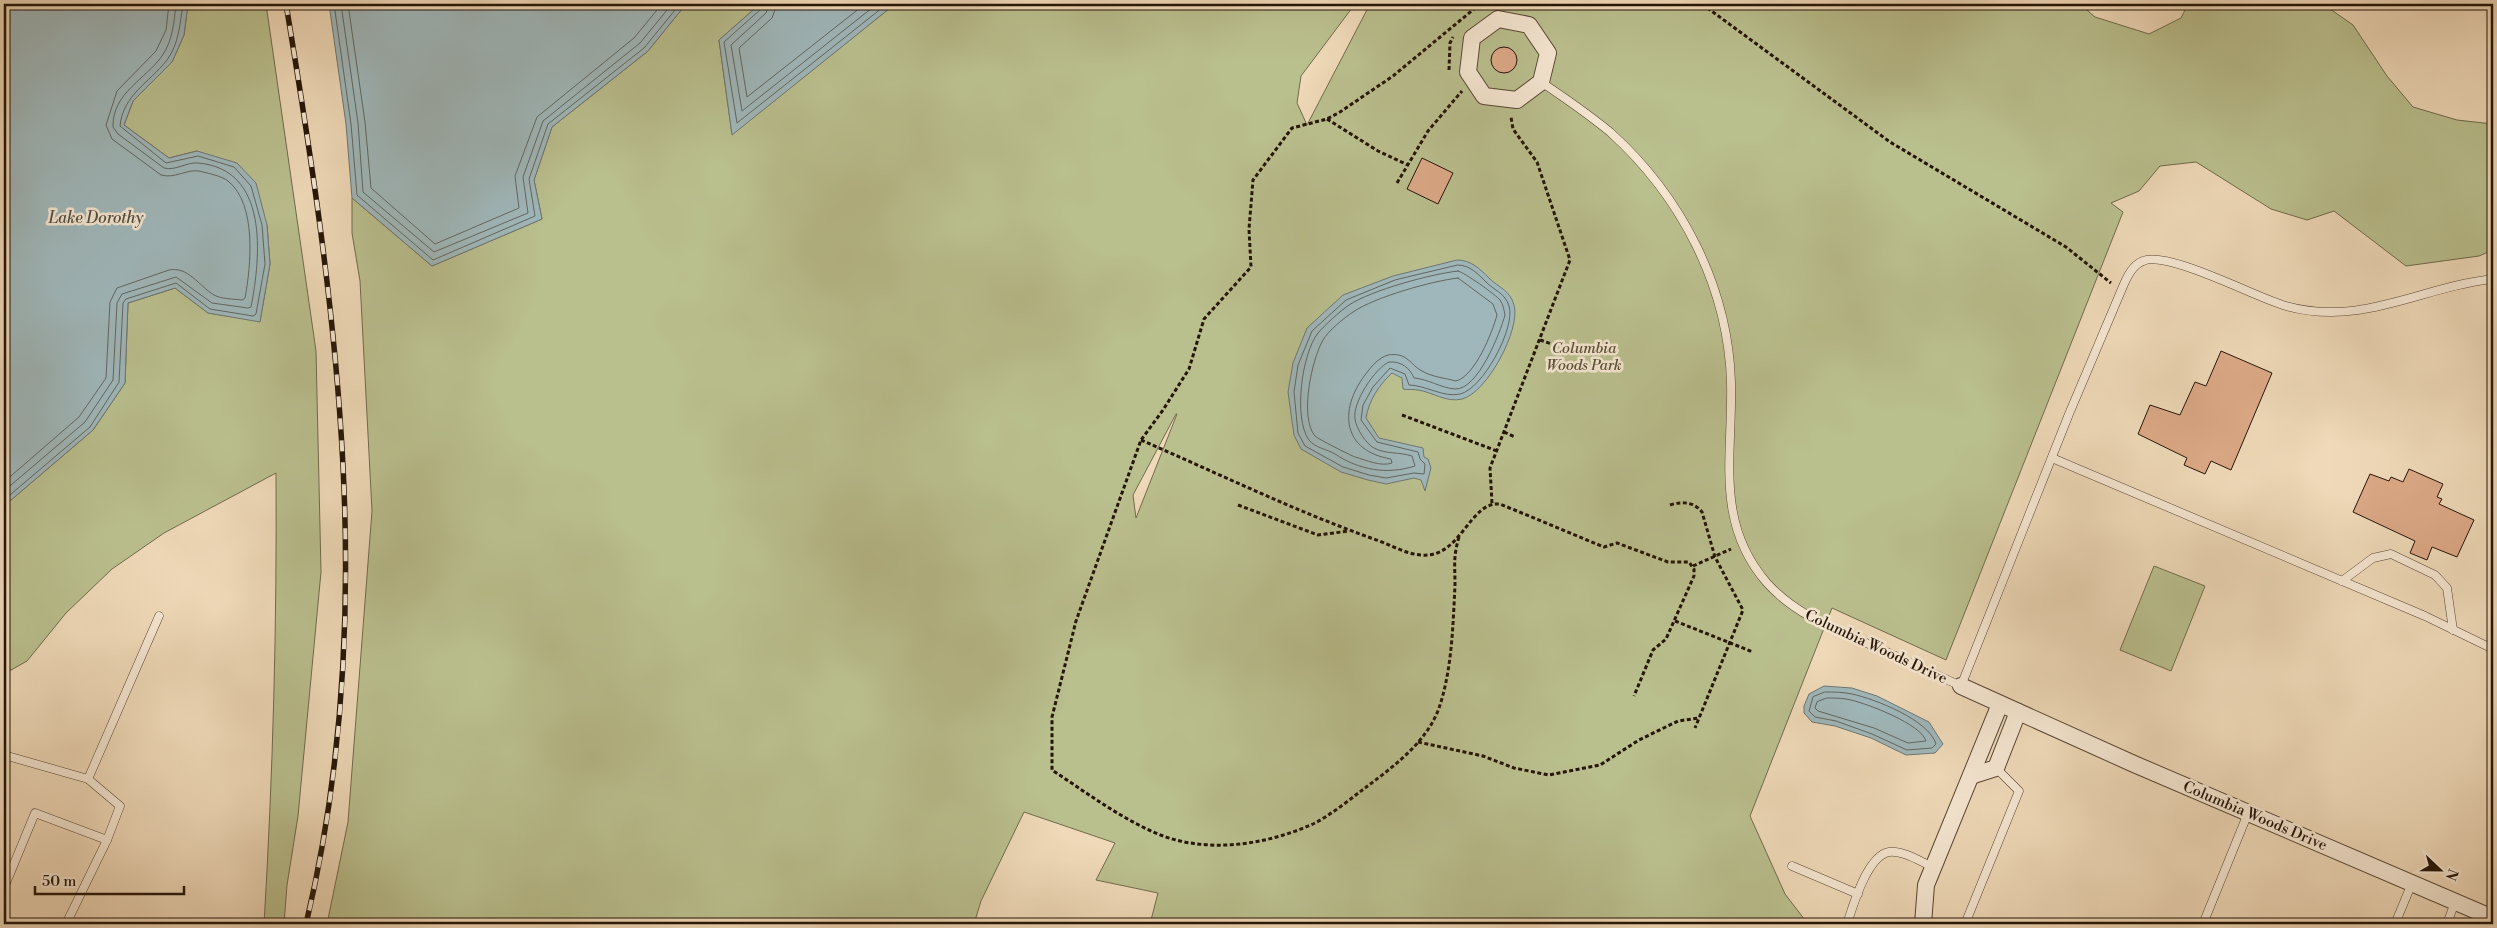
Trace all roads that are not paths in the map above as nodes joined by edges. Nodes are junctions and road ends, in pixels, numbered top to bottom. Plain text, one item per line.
1 (1542, 82) junction
2 (2493, 279) edge
3 (2052, 458) junction
4 (2342, 581) junction
5 (159, 616) dead end
6 (2454, 630) junction
7 (2493, 649) edge
8 (1961, 686) junction
9 (2000, 704) junction
10 (2018, 712) junction
11 (4, 755) edge
12 (1996, 768) junction
13 (1971, 776) junction
14 (88, 779) junction
15 (2248, 813) junction
16 (106, 840) junction
17 (1792, 866) dead end
18 (1933, 867) junction
19 (2412, 883) junction
20 (4, 888) edge
21 (1858, 894) junction
22 (2455, 902) junction
23 (2493, 918) edge
24 (66, 924) edge
25 (1847, 924) edge
26 (1923, 924) edge
27 (1965, 924) edge
28 (2203, 924) edge
29 (2395, 924) edge
30 (2447, 924) edge

1 - 1 street
1 - 8 lane, Columbia Woods Drive
2 - 3 lane
3 - 4 lane
3 - 8 lane
4 - 6 lane
4 - 6 lane
5 - 14 lane
6 - 7 lane
8 - 9 street, Columbia Woods Drive
9 - 10 street, Columbia Woods Drive
9 - 13 street
10 - 12 street
10 - 15 street, Columbia Woods Drive
11 - 14 lane
12 - 13 street
12 - 27 lane
13 - 18 street
14 - 16 lane
15 - 19 street, Columbia Woods Drive
15 - 28 lane
16 - 20 lane
16 - 24 lane
17 - 21 lane
18 - 21 lane
18 - 26 street
19 - 22 street, Columbia Woods Drive
19 - 29 lane
21 - 25 lane
22 - 23 street, Columbia Woods Drive
22 - 30 lane

